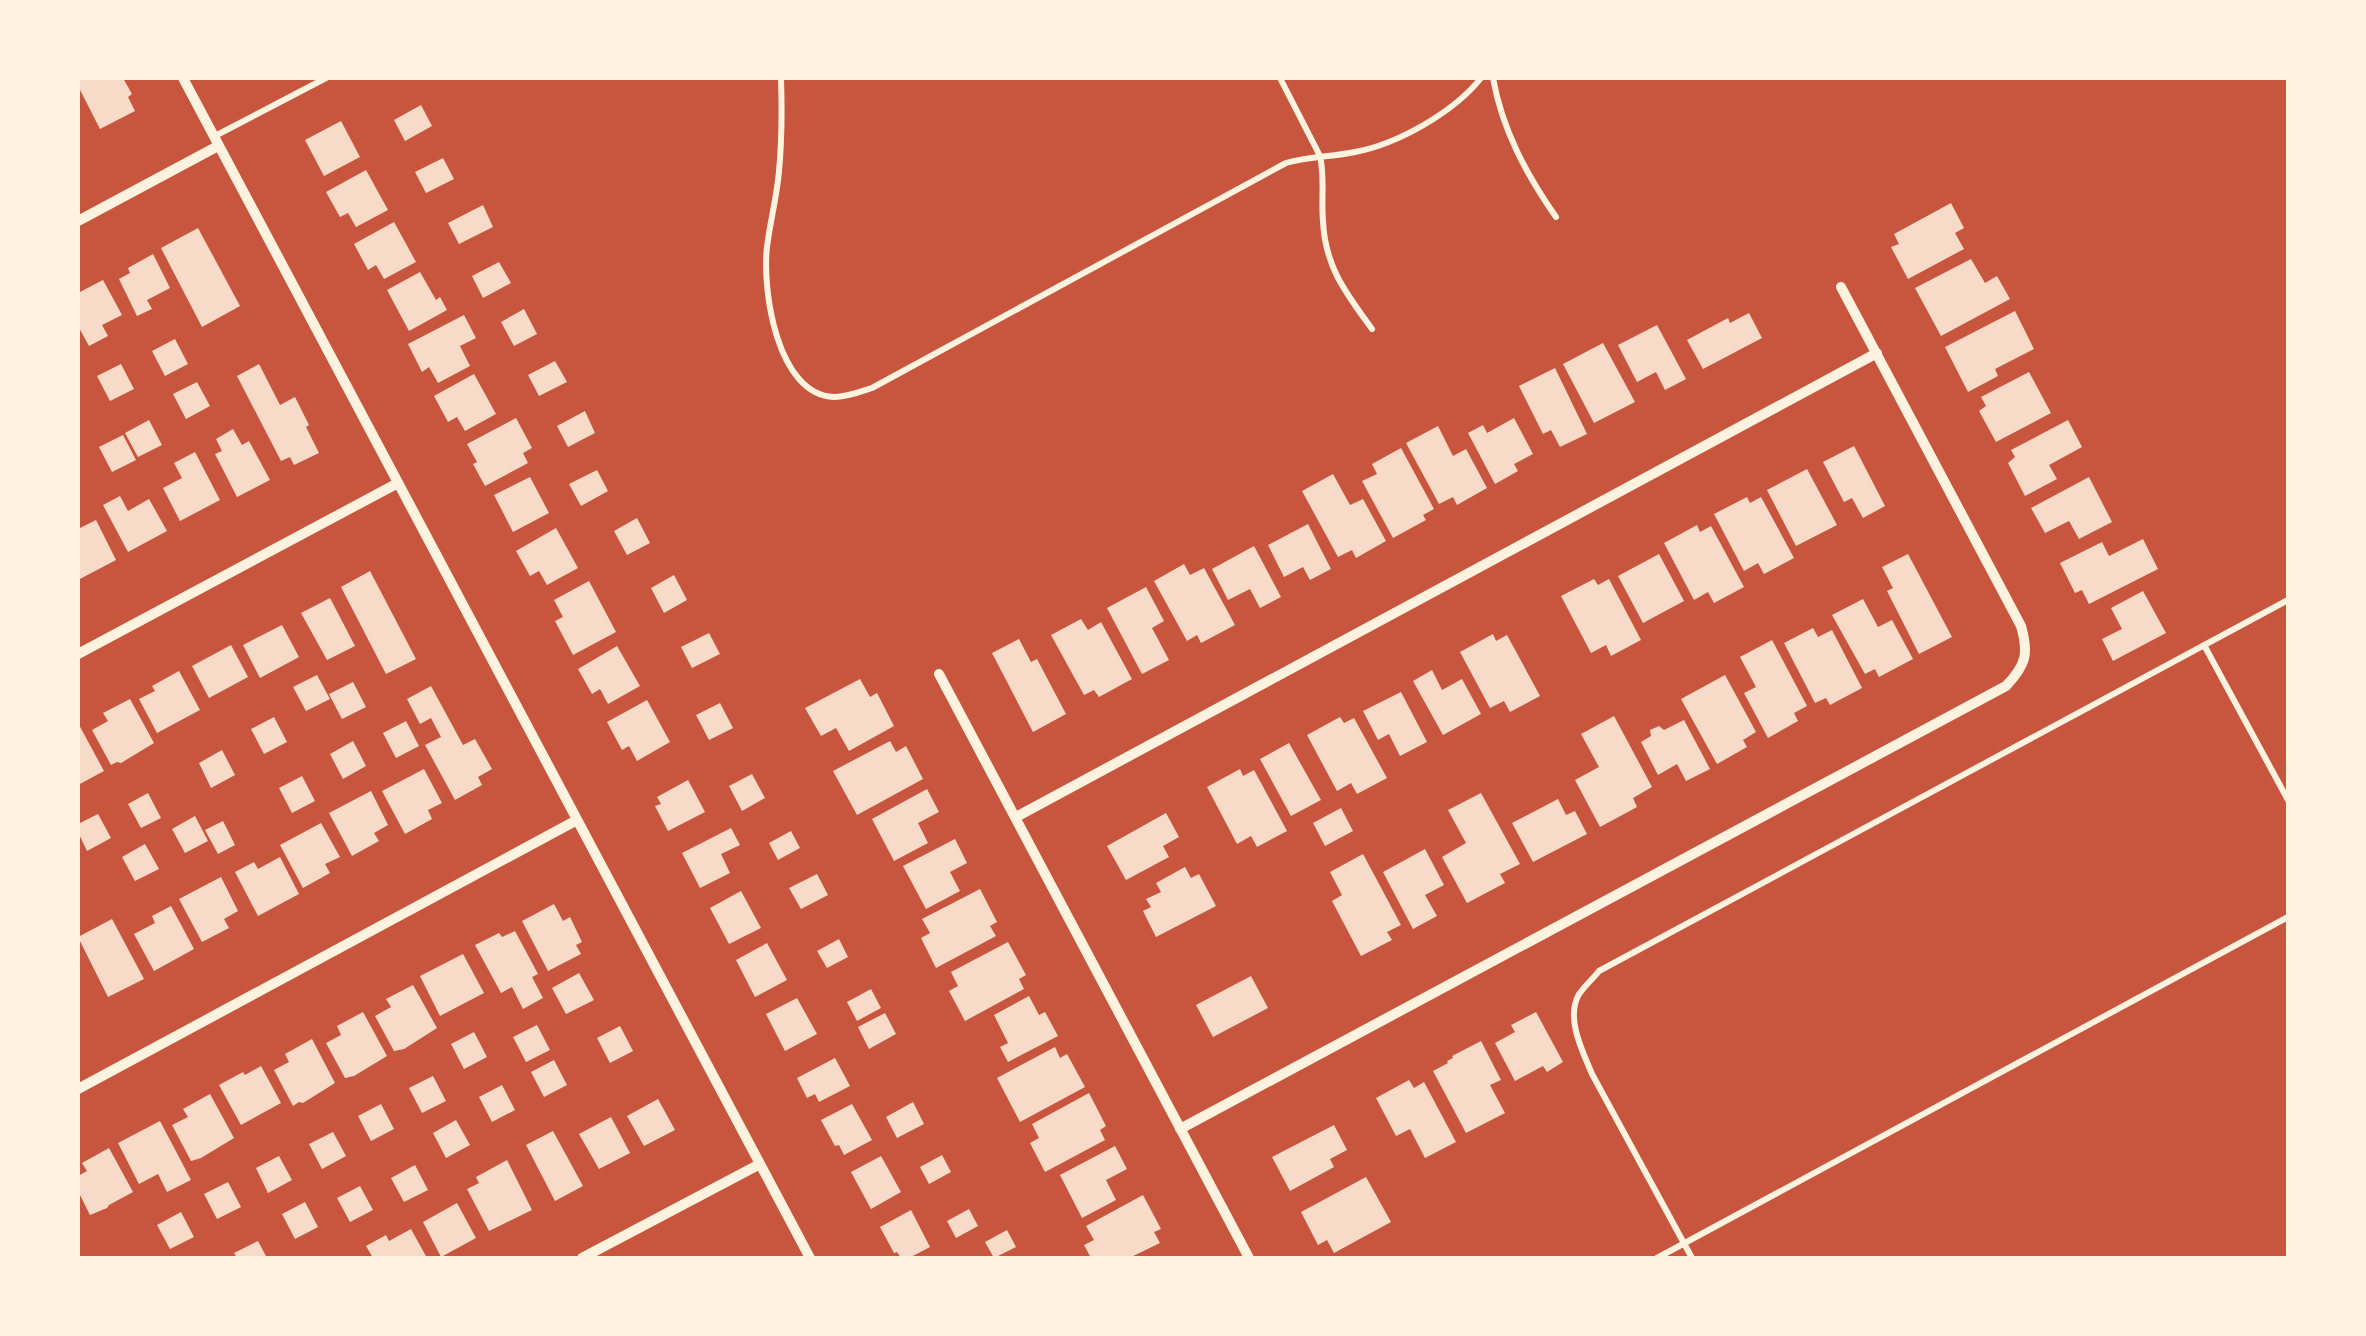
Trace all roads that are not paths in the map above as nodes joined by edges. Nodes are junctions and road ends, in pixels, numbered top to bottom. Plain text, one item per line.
1 (183, 78) edge
2 (326, 78) edge
3 (781, 78) edge
4 (1280, 78) edge
5 (1481, 78) edge
6 (1493, 78) edge
7 (216, 142) junction
8 (1320, 156) junction
9 (1556, 217) dead end
10 (78, 221) edge
11 (1841, 286) dead end
12 (1372, 329) dead end
13 (1876, 352) junction
14 (398, 482) junction
15 (2288, 600) edge
16 (2204, 645) junction
17 (78, 654) edge
18 (940, 674) dead end
19 (2288, 800) edge
20 (1016, 816) junction
21 (577, 820) junction
22 (2288, 918) edge
23 (78, 1089) edge
24 (1180, 1129) junction
25 (760, 1164) junction
26 (1684, 1244) junction
27 (582, 1258) edge
28 (810, 1258) edge
29 (1250, 1258) edge
30 (1656, 1258) edge
31 (1692, 1258) edge

1 - 7 street
2 - 7 lane
3 - 8 lane
4 - 8 lane
5 - 8 lane
6 - 9 lane
7 - 10 street
7 - 14 street
8 - 12 lane
11 - 13 street
13 - 20 street
13 - 24 street
14 - 17 street
14 - 21 street
15 - 16 lane
16 - 19 lane
16 - 26 lane
18 - 20 street
20 - 24 street
21 - 23 street
21 - 25 street
22 - 26 lane
24 - 29 street
25 - 27 street
25 - 28 street
26 - 30 lane
26 - 31 lane

